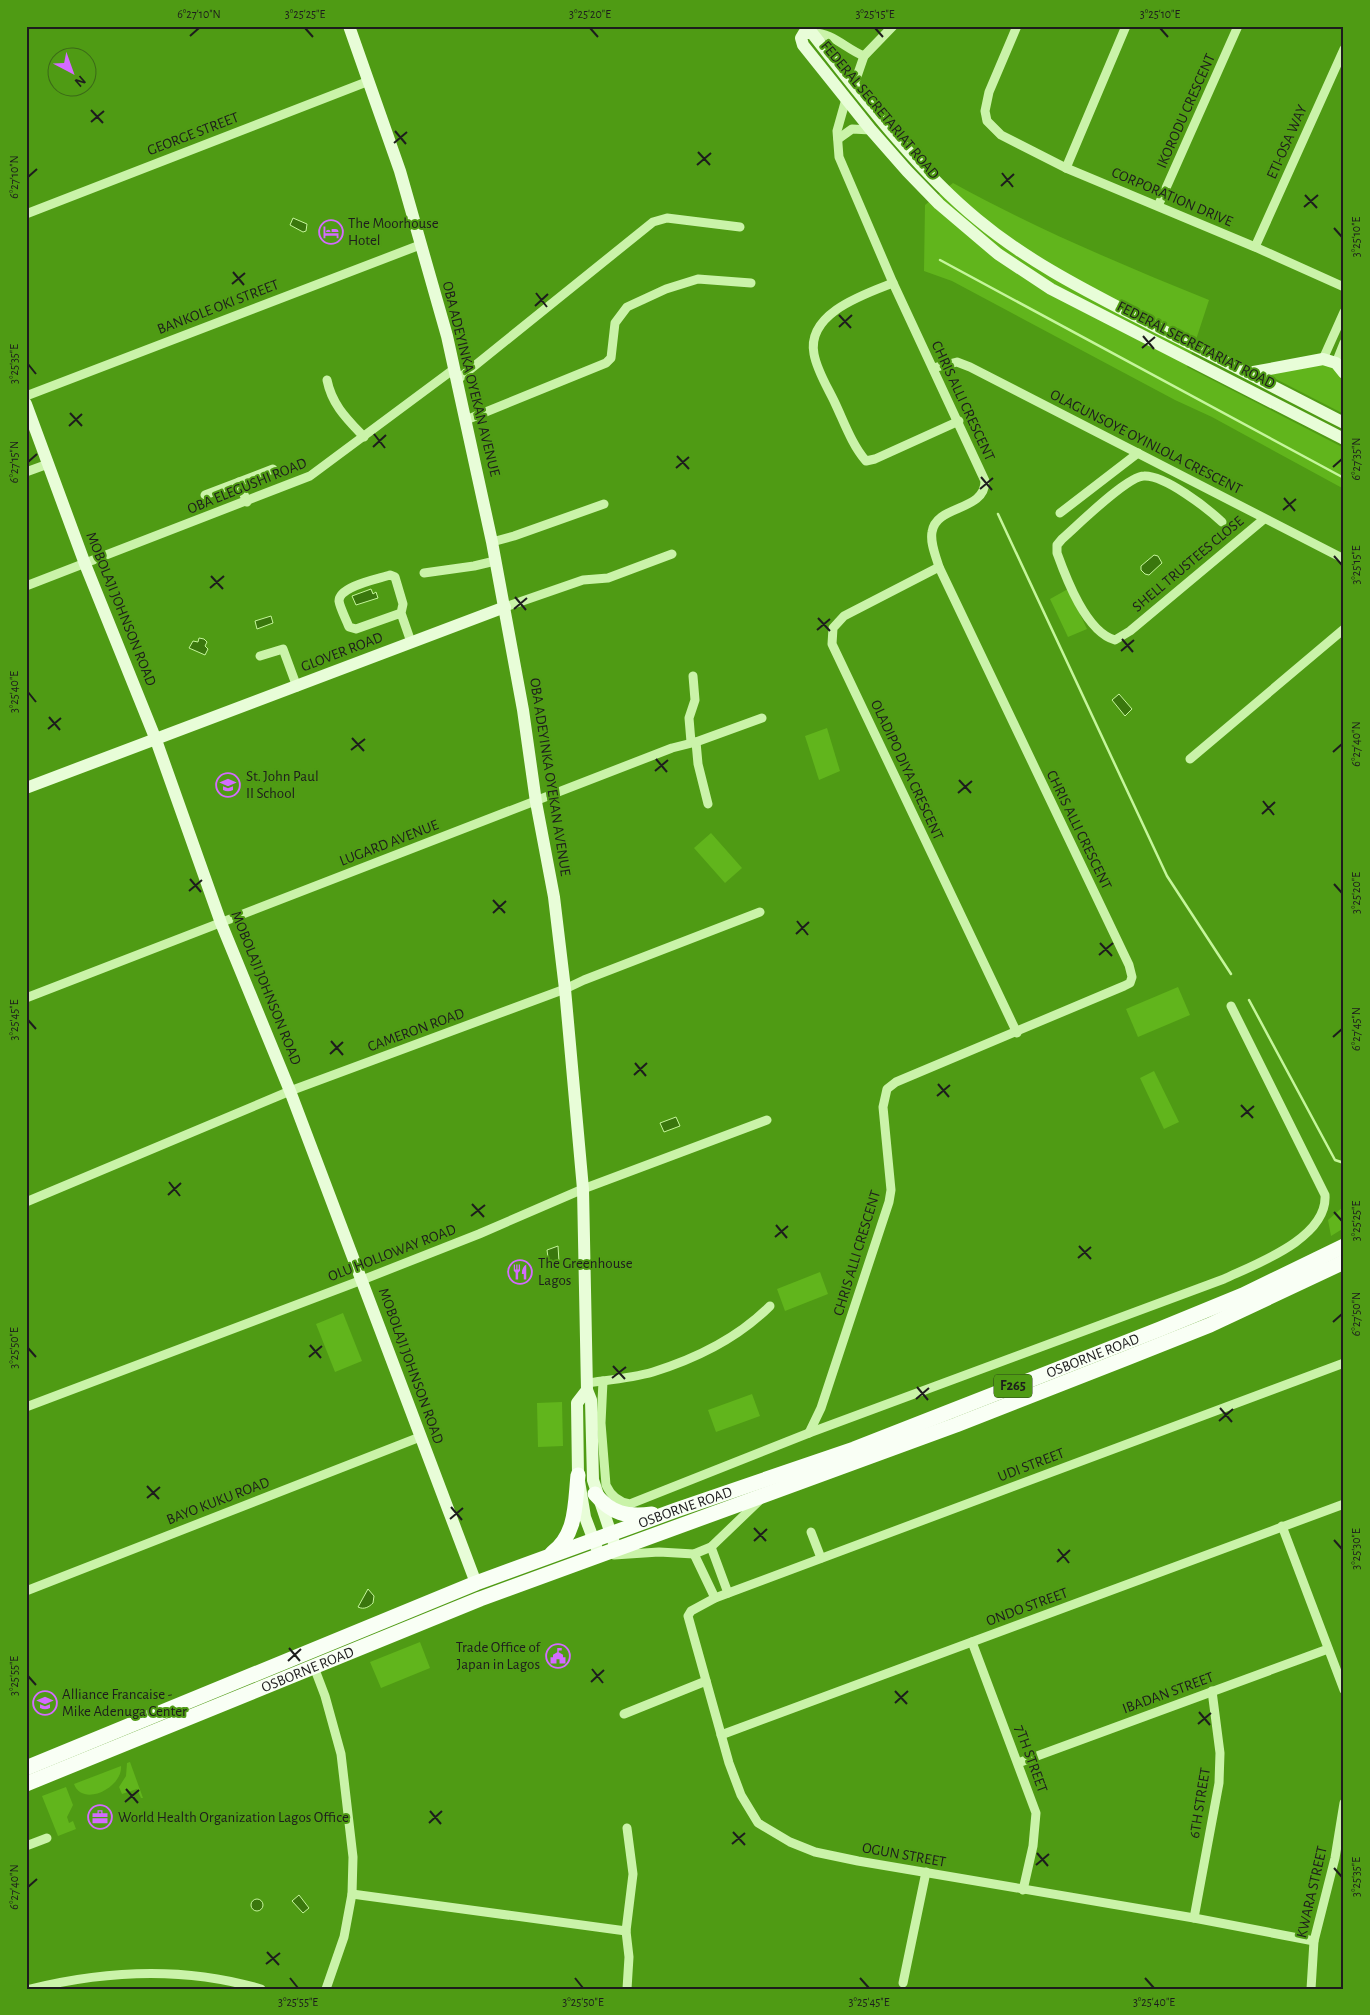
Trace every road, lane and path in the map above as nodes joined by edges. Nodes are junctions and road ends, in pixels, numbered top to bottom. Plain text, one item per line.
1 (349, 26) edge
2 (893, 26) edge
3 (1017, 26) edge
4 (1126, 26) edge
5 (1238, 26) edge
6 (812, 32) junction
7 (1344, 49) edge
8 (864, 56) junction
9 (369, 81) junction
10 (854, 85) junction
11 (846, 99) junction
12 (871, 130) junction
13 (838, 139) junction
14 (1066, 168) junction
15 (1158, 206) junction
16 (26, 214) edge
17 (740, 226) dead end
18 (420, 244) junction
19 (1255, 247) junction
20 (751, 283) dead end
21 (893, 283) junction
22 (1344, 287) edge
23 (1344, 312) edge
24 (1344, 343) edge
25 (1323, 359) junction
26 (933, 368) junction
27 (1340, 368) edge
28 (1248, 373) junction
29 (456, 374) junction
30 (327, 380) dead end
31 (26, 396) edge
32 (26, 404) edge
33 (466, 420) junction
34 (959, 421) junction
35 (1344, 423) edge
36 (364, 437) junction
37 (1344, 439) edge
38 (1138, 453) junction
39 (48, 464) junction
40 (273, 468) dead end
41 (26, 472) edge
42 (239, 482) junction
43 (206, 495) dead end
44 (247, 502) junction
45 (604, 504) dead end
46 (1060, 513) dead end
47 (1264, 519) junction
48 (1222, 522) dead end
49 (492, 542) junction
50 (672, 554) dead end
51 (1344, 559) edge
52 (495, 561) junction
53 (85, 564) junction
54 (939, 567) junction
55 (424, 573) dead end
56 (26, 586) edge
57 (505, 607) junction
58 (401, 613) junction
59 (1344, 629) edge
60 (410, 642) junction
61 (260, 656) dead end
62 (693, 676) dead end
63 (297, 686) junction
64 (762, 718) dead end
65 (156, 740) junction
66 (693, 742) junction
67 (1190, 759) dead end
68 (26, 788) edge
69 (536, 802) junction
70 (708, 804) dead end
71 (760, 912) dead end
72 (221, 923) junction
73 (566, 990) junction
74 (26, 998) edge
75 (1231, 1006) dead end
76 (1017, 1033) junction
77 (290, 1091) junction
78 (767, 1120) dead end
79 (583, 1189) junction
80 (26, 1202) edge
81 (1344, 1246) edge
82 (1344, 1262) edge
83 (362, 1280) junction
84 (770, 1306) dead end
85 (1344, 1363) edge
86 (603, 1381) junction
87 (588, 1386) junction
88 (26, 1408) edge
89 (809, 1433) junction
90 (420, 1437) junction
91 (578, 1475) junction
92 (596, 1494) junction
93 (763, 1496) junction
94 (1344, 1504) edge
95 (676, 1510) junction
96 (1282, 1526) junction
97 (811, 1532) dead end
98 (610, 1535) junction
99 (593, 1541) junction
100 (711, 1547) junction
101 (617, 1550) junction
102 (694, 1554) junction
103 (548, 1556) junction
104 (601, 1556) junction
105 (821, 1558) junction
106 (476, 1583) junction
107 (26, 1591) edge
108 (728, 1593) junction
109 (715, 1598) junction
110 (972, 1642) junction
111 (1328, 1649) junction
112 (314, 1667) junction
113 (706, 1681) junction
114 (1344, 1690) edge
115 (1212, 1691) junction
116 (624, 1714) dead end
117 (720, 1735) junction
118 (1018, 1763) junction
119 (26, 1768) edge
120 (26, 1784) edge
121 (1344, 1803) edge
122 (627, 1828) dead end
123 (48, 1838) dead end
124 (26, 1846) edge
125 (1339, 1859) edge
126 (926, 1872) junction
127 (1023, 1890) junction
128 (352, 1894) junction
129 (1194, 1918) junction
130 (626, 1930) junction
131 (1314, 1941) junction
132 (903, 1983) dead end
133 (30, 1989) edge
134 (261, 1989) edge
135 (326, 1989) edge
136 (627, 1989) edge
137 (1311, 1989) edge

1 - 9 main road, OBA ADEYINKA OYEKAN AVENUE
2 - 8 street
3 - 14 street, CORPORATION DRIVE
4 - 14 street
5 - 15 street, IKORODU CRESCENT
6 - 8 street
6 - 10 main road, FEDERAL SECRETARIAT ROAD
6 - 11 main road, FEDERAL SECRETARIAT ROAD
7 - 19 street, ETI-OSA WAY
8 - 10 street
9 - 16 street, GEORGE STREET
9 - 18 main road, OBA ADEYINKA OYEKAN AVENUE
10 - 28 main road, FEDERAL SECRETARIAT ROAD
11 - 12 main road, FEDERAL SECRETARIAT ROAD
11 - 13 street, CHRIS ALLI CRESCENT
12 - 13 street
12 - 37 main road, FEDERAL SECRETARIAT ROAD
13 - 21 street, CHRIS ALLI CRESCENT
14 - 15 street, CORPORATION DRIVE
15 - 19 street, CORPORATION DRIVE
17 - 29 street, OBA ELEGUSHI ROAD
18 - 29 main road, OBA ADEYINKA OYEKAN AVENUE
18 - 31 street, BANKOLE OKI STREET
19 - 22 street, CORPORATION DRIVE
20 - 33 street
21 - 26 street, CHRIS ALLI CRESCENT
21 - 34 street
23 - 25 street
24 - 27 street
25 - 27 main road
25 - 28 main road
26 - 34 street, CHRIS ALLI CRESCENT
26 - 38 street, OLAGUNSOYE OYINLOLA CRESCENT
28 - 35 main road, FEDERAL SECRETARIAT ROAD
29 - 33 main road, OBA ADEYINKA OYEKAN AVENUE
29 - 36 street, OBA ELEGUSHI ROAD
30 - 36 street
32 - 39 main road, MOBOLAJI JOHNSON ROAD
33 - 49 main road, OBA ADEYINKA OYEKAN AVENUE
34 - 54 street, CHRIS ALLI CRESCENT
36 - 44 street, OBA ELEGUSHI ROAD
38 - 46 street
38 - 47 street, OLAGUNSOYE OYINLOLA CRESCENT
39 - 41 street
39 - 53 main road, MOBOLAJI JOHNSON ROAD
40 - 42 street
42 - 43 street
42 - 44 street
44 - 53 street, OBA ELEGUSHI ROAD
45 - 49 street
47 - 48 street, SHELL TRUSTEES CLOSE
47 - 51 street, OLAGUNSOYE OYINLOLA CRESCENT
49 - 52 main road, OBA ADEYINKA OYEKAN AVENUE
50 - 57 street, GLOVER ROAD
52 - 55 street
52 - 57 main road, OBA ADEYINKA OYEKAN AVENUE
53 - 56 street, OBA ELEGUSHI ROAD
53 - 65 main road, MOBOLAJI JOHNSON ROAD
54 - 76 street, OLADIPO DIYA CRESCENT
54 - 76 street, CHRIS ALLI CRESCENT
57 - 60 main road, GLOVER ROAD
57 - 69 main road, OBA ADEYINKA OYEKAN AVENUE
58 - 58 street
58 - 60 street
59 - 67 street
60 - 63 main road, GLOVER ROAD
61 - 63 street
62 - 66 street
63 - 65 main road, GLOVER ROAD
64 - 66 street, LUGARD AVENUE
65 - 68 main road, GLOVER ROAD
65 - 72 main road, MOBOLAJI JOHNSON ROAD
66 - 69 street, LUGARD AVENUE
66 - 70 street
69 - 72 street, LUGARD AVENUE
69 - 73 main road, OBA ADEYINKA OYEKAN AVENUE
71 - 73 street, CAMERON ROAD
72 - 74 street, LUGARD AVENUE
72 - 77 main road, MOBOLAJI JOHNSON ROAD
73 - 77 street, CAMERON ROAD
73 - 79 main road, OBA ADEYINKA OYEKAN AVENUE
75 - 89 street
76 - 89 street, CHRIS ALLI CRESCENT
77 - 80 street, CAMERON ROAD
77 - 83 main road, MOBOLAJI JOHNSON ROAD
78 - 79 street, OLU HOLLOWAY ROAD
79 - 83 street, OLU HOLLOWAY ROAD
79 - 87 main road, OBA ADEYINKA OYEKAN AVENUE
81 - 95 main road, OSBORNE ROAD / F265
82 - 93 main road, OSBORNE ROAD / F265
83 - 88 street, OLU HOLLOWAY ROAD
83 - 90 main road, MOBOLAJI JOHNSON ROAD
84 - 86 street
85 - 105 street, UDI STREET
86 - 87 street
86 - 89 street
87 - 91 main road
87 - 92 main road, OBA ADEYINKA OYEKAN AVENUE
90 - 106 main road, MOBOLAJI JOHNSON ROAD
90 - 107 street, BAYO KUKU ROAD
91 - 99 main road
91 - 103 main road
92 - 95 main road
92 - 98 main road, OBA ADEYINKA OYEKAN AVENUE
93 - 100 street
93 - 101 main road, OSBORNE ROAD / F265
94 - 96 street, ONDO STREET
95 - 98 main road, OSBORNE ROAD / F265
96 - 110 street, ONDO STREET
96 - 111 street
97 - 105 street
98 - 99 main road, OSBORNE ROAD / F265
98 - 101 main road, OBA ADEYINKA OYEKAN AVENUE
99 - 103 main road, OSBORNE ROAD / F265
99 - 104 main road
100 - 102 street
100 - 108 street
101 - 104 main road, OSBORNE ROAD / F265
102 - 104 street
102 - 109 street
103 - 106 main road, OSBORNE ROAD / F265
104 - 112 main road, OSBORNE ROAD / F265
105 - 108 street, UDI STREET
106 - 119 main road, OSBORNE ROAD / F265
108 - 109 street, OGUN STREET
109 - 113 street, OGUN STREET
110 - 117 street, ONDO STREET
110 - 118 street, 7TH STREET
111 - 114 street
111 - 115 street, IBADAN STREET
112 - 120 main road, OSBORNE ROAD / F265
112 - 128 street
113 - 116 street
113 - 117 street, OGUN STREET
115 - 118 street, IBADAN STREET
115 - 129 street, 6TH STREET
117 - 126 street, OGUN STREET
118 - 127 street, 7TH STREET
121 - 125 street, KWARA STREET
122 - 130 street
123 - 124 street
125 - 131 street, KWARA STREET
126 - 127 street, OGUN STREET
126 - 132 street
127 - 129 street, OGUN STREET
128 - 130 street
128 - 135 street
129 - 131 street, OGUN STREET
130 - 136 street
131 - 137 street, KWARA STREET
133 - 134 street

